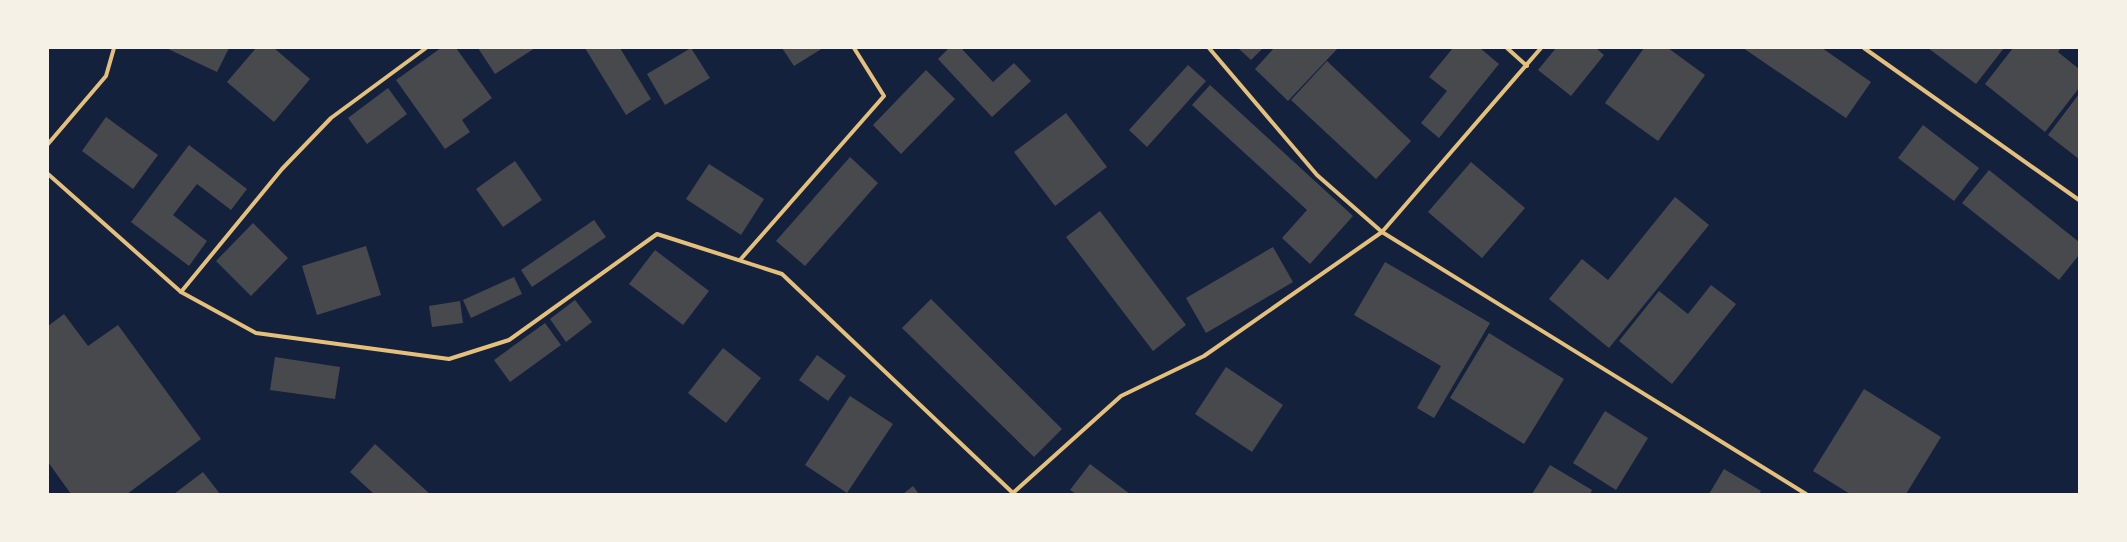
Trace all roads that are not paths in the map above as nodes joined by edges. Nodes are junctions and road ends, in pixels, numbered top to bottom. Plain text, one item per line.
1 (114, 48) edge
2 (426, 48) edge
3 (854, 48) edge
4 (1209, 48) edge
5 (1507, 48) edge
6 (1541, 48) edge
7 (1864, 48) edge
8 (1527, 66) junction
9 (48, 144) edge
10 (48, 174) edge
11 (2079, 200) edge
12 (1382, 232) junction
13 (740, 260) junction
14 (181, 292) junction
15 (1013, 493) edge
16 (1806, 494) edge

1 - 9 street
2 - 14 street
3 - 13 street
4 - 12 street
5 - 8 street
6 - 8 street
7 - 11 street
8 - 12 street
10 - 14 street
12 - 15 street
12 - 16 street
13 - 14 street
13 - 15 street

